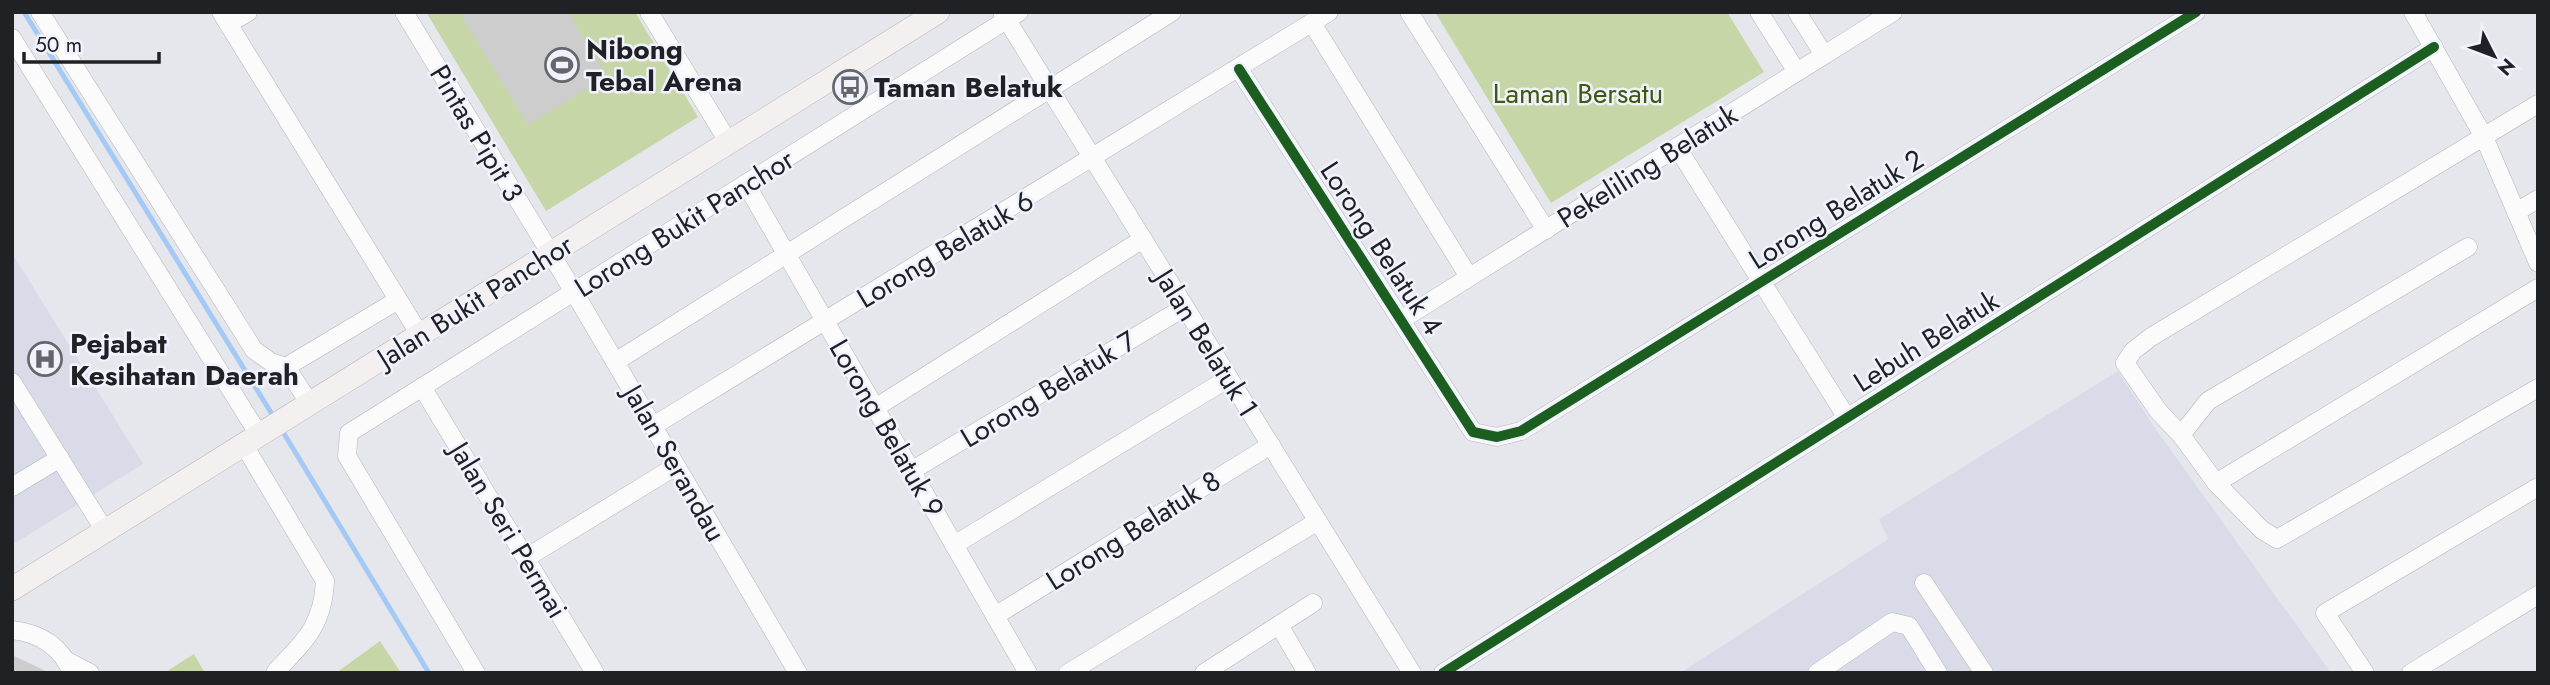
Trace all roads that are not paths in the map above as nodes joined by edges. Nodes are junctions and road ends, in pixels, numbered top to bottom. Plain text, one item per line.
1 (40, 12) edge
2 (247, 12) edge
3 (404, 12) edge
4 (649, 12) edge
5 (938, 12) edge
6 (1172, 12) edge
7 (1329, 12) edge
8 (1409, 12) edge
9 (1759, 12) edge
10 (1797, 12) edge
11 (1892, 12) edge
12 (2196, 12) edge
13 (2413, 12) edge
14 (1010, 15) edge
15 (1874, 17) edge
16 (224, 18) edge
17 (1312, 23) junction
18 (12, 38) edge
19 (2434, 47) junction
20 (1824, 55) junction
21 (1238, 69) junction
22 (1797, 72) junction
23 (1050, 89) junction
24 (2538, 104) edge
25 (2484, 137) junction
26 (729, 143) junction
27 (1677, 147) junction
28 (1093, 159) junction
29 (746, 184) junction
30 (2538, 199) edge
31 (2516, 212) junction
32 (1546, 230) junction
33 (1143, 239) junction
34 (2468, 247) dead end
35 (550, 254) junction
36 (786, 255) junction
37 (2538, 263) edge
38 (1469, 277) junction
39 (1762, 282) junction
40 (2538, 288) edge
41 (574, 292) junction
42 (398, 300) junction
43 (1185, 307) junction
44 (1401, 320) junction
45 (825, 322) junction
46 (420, 335) junction
47 (615, 362) junction
48 (286, 367) junction
49 (1229, 378) junction
50 (12, 382) edge
51 (422, 387) junction
52 (2538, 388) edge
53 (310, 404) junction
54 (875, 408) junction
55 (1847, 418) junction
56 (653, 426) junction
57 (2181, 435) junction
58 (1497, 437) joint
59 (251, 440) junction
60 (1271, 445) junction
61 (60, 458) junction
62 (676, 466) junction
63 (911, 471) junction
64 (2216, 483) junction
65 (12, 487) edge
66 (2538, 487) edge
67 (1318, 521) junction
68 (105, 531) junction
69 (954, 545) junction
70 (526, 558) junction
71 (1924, 583) dead end
72 (12, 589) edge
73 (2538, 595) edge
74 (1313, 603) dead end
75 (995, 616) junction
76 (1279, 625) junction
77 (12, 629) edge
78 (69, 667) edge
79 (1214, 670) edge
80 (276, 671) edge
81 (90, 673) edge
82 (476, 673) edge
83 (595, 673) edge
84 (798, 673) edge
85 (1028, 673) edge
86 (1068, 673) edge
87 (1307, 673) edge
88 (1412, 673) edge
89 (1443, 673) edge
90 (1817, 673) edge
91 (1938, 673) edge
92 (1984, 673) edge
93 (2365, 673) edge
94 (2411, 673) edge

1 - 48 street
2 - 16 street
3 - 35 street, Pintas Pipit 3
4 - 26 street
5 - 26 main road, Jalan Bukit Panchor
6 - 23 street
7 - 17 street, Lorong Belatuk 6
8 - 32 street
9 - 22 street
10 - 20 street
11 - 15 street, Pekeliling Belatuk
12 - 39 street, Lorong Belatuk 2
13 - 19 street
14 - 23 street, Jalan Belatuk 1
14 - 29 street, Lorong Bukit Panchor
15 - 20 street, Pekeliling Belatuk
16 - 42 street
17 - 21 street, Lorong Belatuk 6
17 - 38 street
18 - 59 street
19 - 25 street
19 - 55 street, Lebuh Belatuk
20 - 22 street, Pekeliling Belatuk
21 - 28 street, Lorong Belatuk 6
21 - 44 street, Lorong Belatuk 4
22 - 27 street, Pekeliling Belatuk
23 - 28 street, Jalan Belatuk 1
23 - 36 street
24 - 25 street
25 - 31 street
25 - 57 street
26 - 35 main road, Jalan Bukit Panchor
27 - 32 street, Pekeliling Belatuk
27 - 39 street
28 - 33 street, Jalan Belatuk 1
28 - 45 street, Lorong Belatuk 6
29 - 36 street, Lorong Belatuk 9
29 - 41 street, Lorong Bukit Panchor
30 - 31 street
31 - 37 street
32 - 38 street, Pekeliling Belatuk
33 - 43 street, Jalan Belatuk 1
33 - 54 street
34 - 57 street
35 - 41 street, Jalan Serandau
35 - 46 main road, Jalan Bukit Panchor
36 - 45 street, Lorong Belatuk 9
36 - 47 street
38 - 44 street, Pekeliling Belatuk
39 - 55 street
39 - 58 street, Lorong Belatuk 2
40 - 64 street
41 - 47 street, Jalan Serandau
41 - 51 street, Lorong Bukit Panchor
42 - 46 street
42 - 48 street
43 - 49 street, Jalan Belatuk 1
43 - 63 street, Lorong Belatuk 7
44 - 58 street, Lorong Belatuk 4
45 - 54 street, Lorong Belatuk 9
45 - 56 street, Lorong Belatuk 6
46 - 53 main road, Jalan Bukit Panchor
47 - 56 street, Jalan Serandau
48 - 53 street
49 - 60 street, Jalan Belatuk 1
49 - 69 street
50 - 61 street
51 - 70 street, Jalan Seri Permai
51 - 82 street, Lorong Bukit Panchor
52 - 64 street
53 - 59 main road, Jalan Bukit Panchor
54 - 63 street, Lorong Belatuk 9
55 - 89 street, Lebuh Belatuk
56 - 62 street, Jalan Serandau
57 - 64 street
59 - 68 main road, Jalan Bukit Panchor
59 - 80 street
60 - 67 street, Jalan Belatuk 1
60 - 75 street, Lorong Belatuk 8
61 - 65 street
61 - 68 street
62 - 70 street
62 - 84 street, Jalan Serandau
63 - 69 street, Lorong Belatuk 9
66 - 93 street
67 - 86 street
67 - 88 street, Jalan Belatuk 1
68 - 72 main road, Jalan Bukit Panchor
69 - 75 street, Lorong Belatuk 9
70 - 83 street, Jalan Seri Permai
71 - 92 street
73 - 94 street
74 - 76 street
75 - 85 street, Lorong Belatuk 9
76 - 79 street
76 - 87 street
77 - 78 street
78 - 81 street
90 - 91 street

